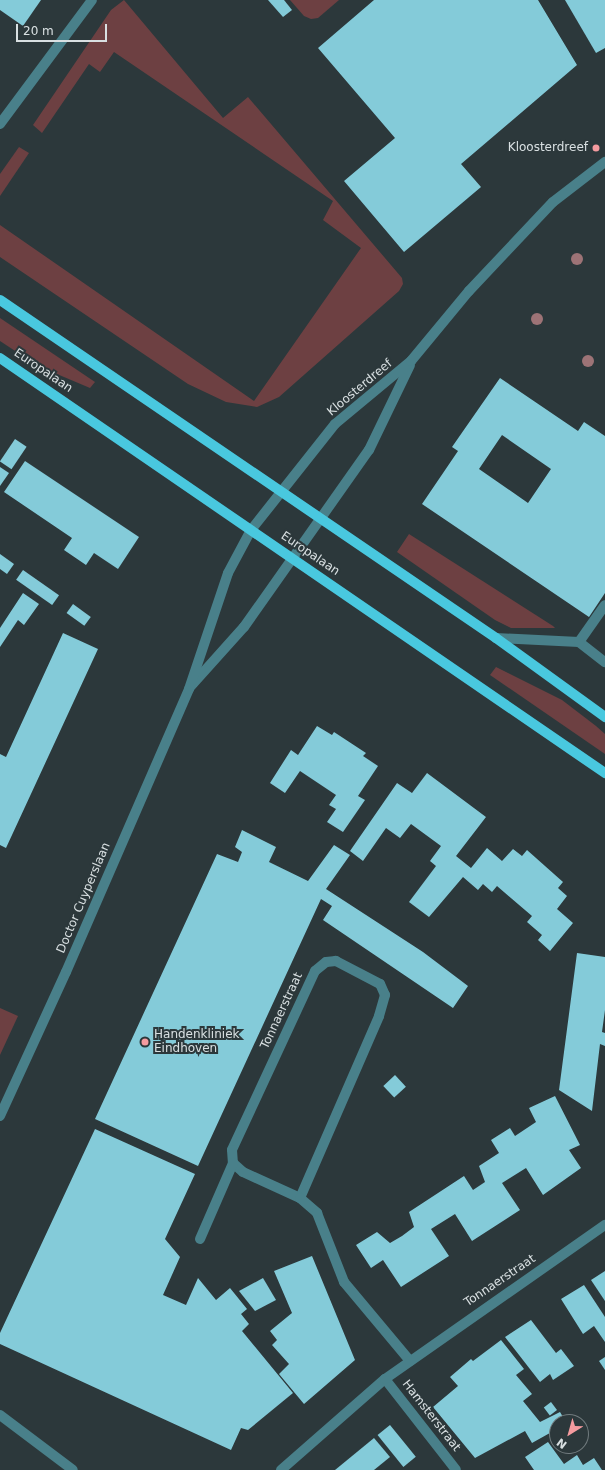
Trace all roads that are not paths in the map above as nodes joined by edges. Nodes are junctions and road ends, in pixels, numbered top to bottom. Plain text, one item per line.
1 (92, 0) edge
2 (0, 124) edge
3 (605, 162) edge
4 (0, 300) edge
5 (0, 358) edge
6 (411, 362) junction
7 (281, 492) junction
8 (321, 519) junction
9 (251, 530) junction
10 (293, 558) junction
11 (605, 605) edge
12 (496, 638) junction
13 (579, 642) junction
14 (605, 662) edge
15 (188, 689) junction
16 (605, 717) edge
17 (605, 773) edge
18 (0, 1116) edge
19 (233, 1163) junction
20 (300, 1198) junction
21 (605, 1225) edge
22 (200, 1239) dead end
23 (410, 1361) junction
24 (385, 1379) junction
25 (0, 1415) edge
26 (73, 1470) edge
27 (281, 1470) edge
28 (456, 1470) edge

1 - 2 street
3 - 6 street, Kloosterdreef
4 - 7 main road
5 - 9 main road, Europalaan
6 - 7 street, Kloosterdreef
6 - 8 street, Kloosterdreef
7 - 8 main road
7 - 9 street, Kloosterdreef
8 - 10 street, Kloosterdreef
8 - 12 main road
9 - 10 main road, Europalaan
9 - 15 street, Doctor Cuyperslaan
10 - 15 street, Doctor Cuyperslaan
10 - 17 main road, Europalaan
11 - 13 street
12 - 13 street
12 - 16 main road
13 - 14 street
15 - 18 street, Doctor Cuyperslaan
19 - 20 street
19 - 20 street, Tonnaerstraat
19 - 22 street, Tonnaerstraat
20 - 23 street
21 - 23 street, Tonnaerstraat
23 - 24 street, Tonnaerstraat
24 - 27 street, Tonnaerstraat
24 - 28 street, Hamsterstraat
25 - 26 street

